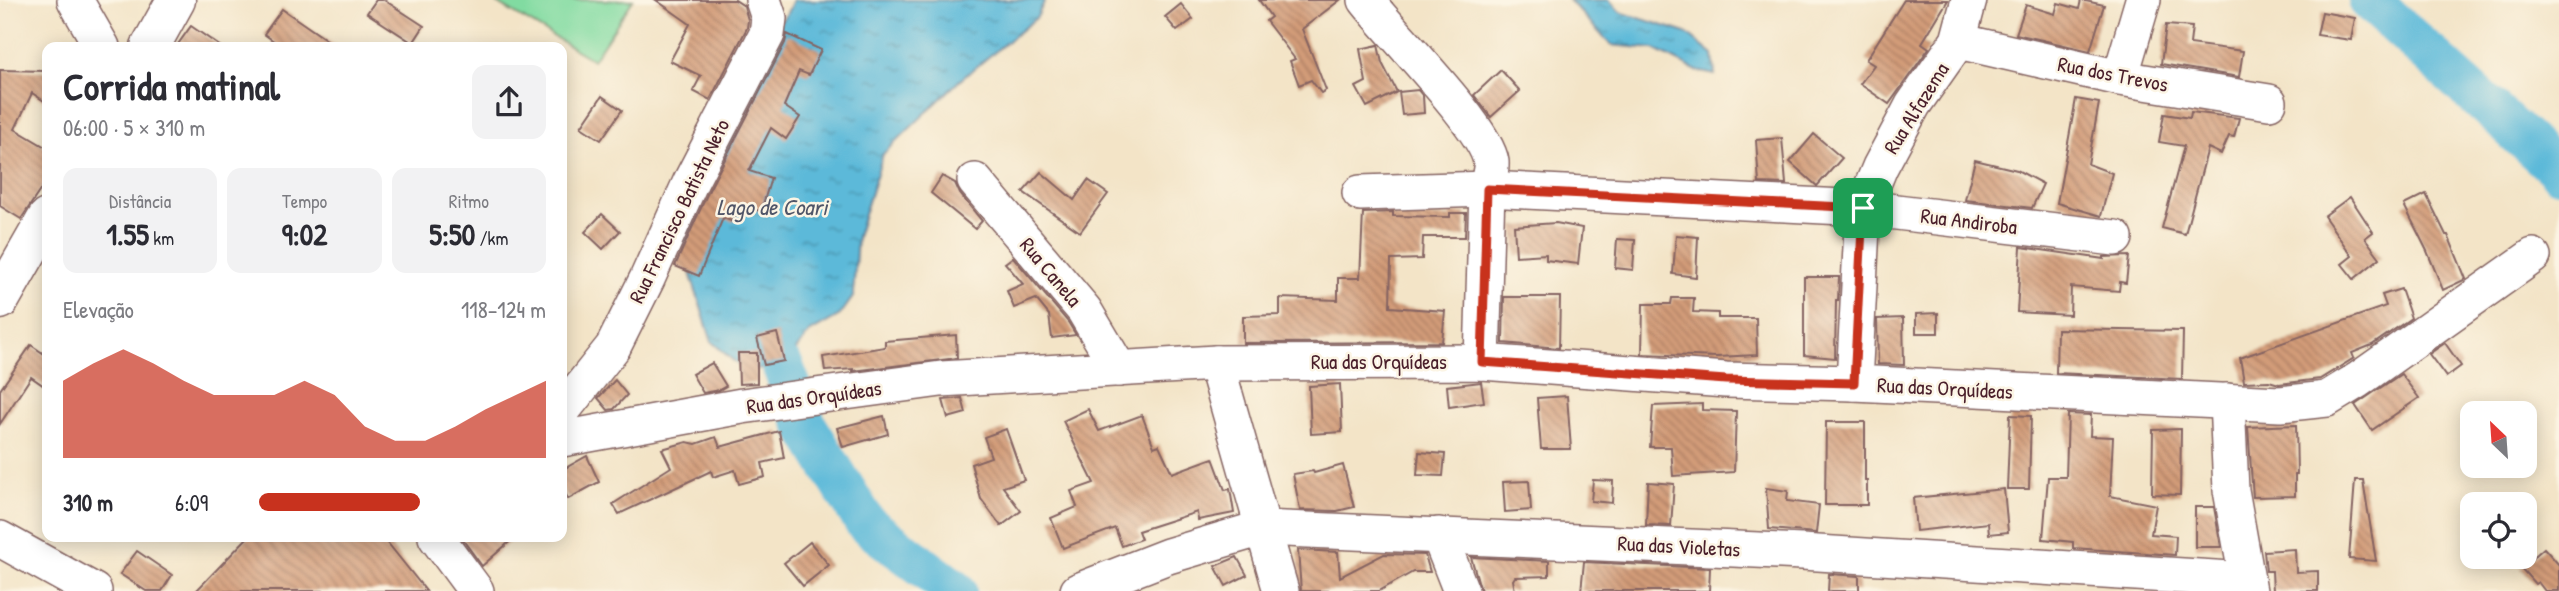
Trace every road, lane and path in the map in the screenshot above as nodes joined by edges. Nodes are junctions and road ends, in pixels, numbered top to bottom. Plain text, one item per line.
1 (75, 0) edge
2 (176, 0) edge
3 (763, 0) edge
4 (1366, 0) edge
5 (1969, 0) edge
6 (2143, 0) edge
7 (1958, 41) junction
8 (99, 42) edge
9 (153, 42) edge
10 (2120, 78) junction
11 (2269, 102) dead end
12 (975, 181) dead end
13 (1487, 189) junction
14 (1360, 193) dead end
15 (1863, 208) junction
16 (42, 227) edge
17 (2115, 238) dead end
18 (2533, 256) dead end
19 (0, 300) edge
20 (1482, 362) junction
21 (1216, 363) junction
22 (1119, 369) junction
23 (1854, 383) junction
24 (2227, 401) junction
25 (567, 405) edge
26 (567, 438) edge
27 (1262, 528) junction
28 (1439, 535) junction
29 (0, 539) edge
30 (440, 542) edge
31 (1120, 584) edge
32 (2248, 586) edge
33 (94, 591) edge
34 (475, 591) edge
35 (1077, 591) edge
36 (1281, 591) edge
37 (1461, 591) edge

1 - 8 street
2 - 9 main road
3 - 25 street, Rua Francisco Batista Neto
4 - 13 street
5 - 7 street, Rua Alfazema
6 - 10 street
7 - 10 street, Rua dos Trevos
7 - 15 street, Rua Alfazema
10 - 11 street, Rua dos Trevos
12 - 22 street, Rua Canela
13 - 14 street, Rua Andiroba
13 - 15 street, Rua Andiroba
13 - 20 street
15 - 17 street, Rua Andiroba
15 - 23 street, Rua Alfazema
16 - 19 main road
18 - 24 street, Rua das Orquídeas
20 - 21 street, Rua das Orquídeas
20 - 23 street, Rua das Orquídeas
21 - 22 street, Rua das Orquídeas
21 - 27 street
22 - 26 street, Rua das Orquídeas
23 - 24 street, Rua das Orquídeas
24 - 32 street
27 - 28 street, Rua das Violetas
27 - 31 street, Rua das Violetas
27 - 36 street
28 - 32 street, Rua das Violetas
28 - 37 street
29 - 33 street
30 - 34 street
31 - 35 street, Rua das Violetas

